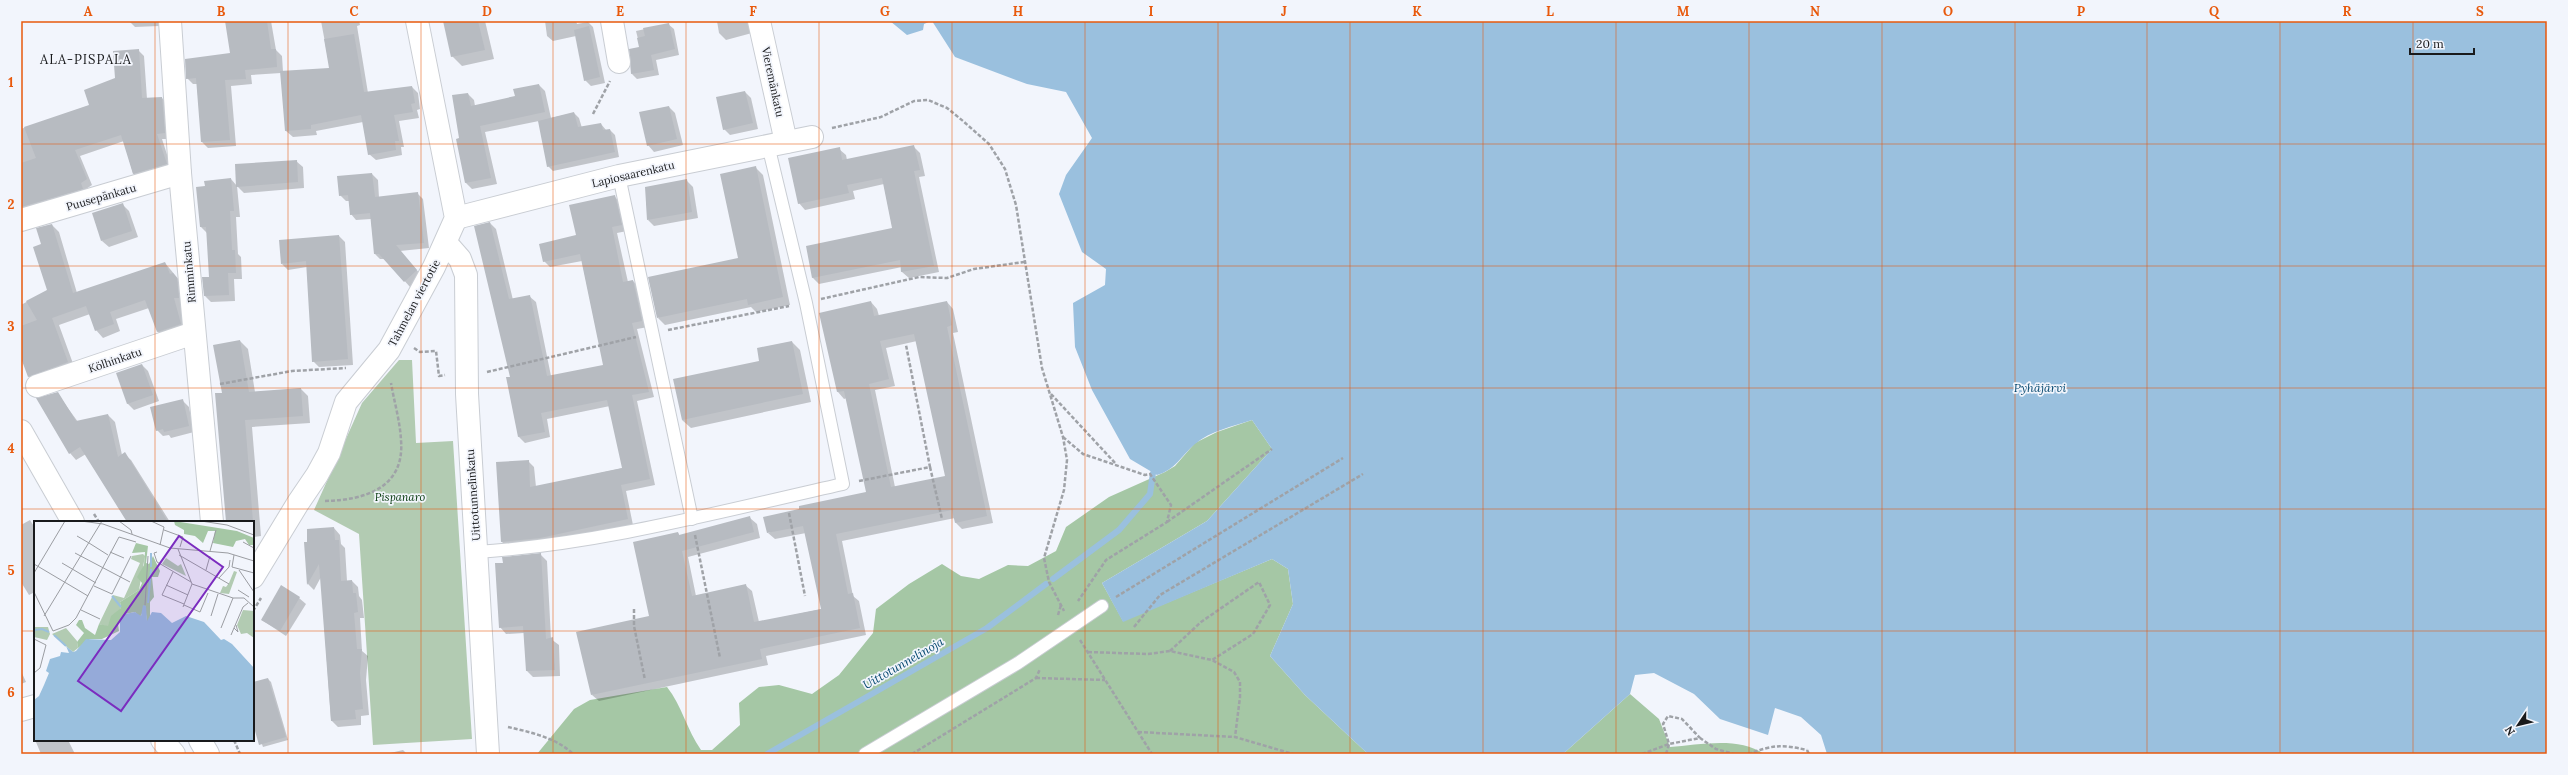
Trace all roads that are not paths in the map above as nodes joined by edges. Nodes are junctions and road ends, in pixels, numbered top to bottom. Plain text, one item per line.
1 (170, 21) edge
2 (417, 21) edge
3 (612, 21) edge
4 (759, 21) edge
5 (619, 62) road end
6 (812, 137) road end
7 (777, 144) junction
8 (180, 173) junction
9 (619, 176) junction
10 (456, 218) junction
11 (21, 220) edge
12 (446, 243) junction
13 (194, 333) junction
14 (37, 386) dead end
15 (21, 431) edge
16 (692, 519) junction
17 (72, 521) edge
18 (212, 521) edge
19 (477, 552) junction
20 (259, 584) edge
21 (1102, 606) road end
22 (34, 706) edge
23 (21, 710) edge
24 (163, 741) edge
25 (201, 741) edge
26 (174, 754) edge
27 (208, 754) edge
28 (488, 754) edge
29 (865, 754) edge

1 - 8 street, Rimminkatu
2 - 10 street
3 - 5 street
4 - 7 street, Vieremänkatu
6 - 7 street, Lapiosaarenkatu
7 - 9 street, Lapiosaarenkatu
7 - 16 lane
8 - 11 street, Puusepänkatu
8 - 13 street, Rimminkatu
9 - 10 street, Lapiosaarenkatu
9 - 16 lane
10 - 12 street, Tahmelan viertotie
12 - 19 street, Uittotunnelinkatu
12 - 20 street, Tahmelan viertotie
13 - 14 street, Kölhinkatu
13 - 18 street, Rimminkatu
15 - 17 street
16 - 19 lane
19 - 28 street, Uittotunnelinkatu
21 - 29 lane
22 - 23 street
24 - 26 street
25 - 27 street

